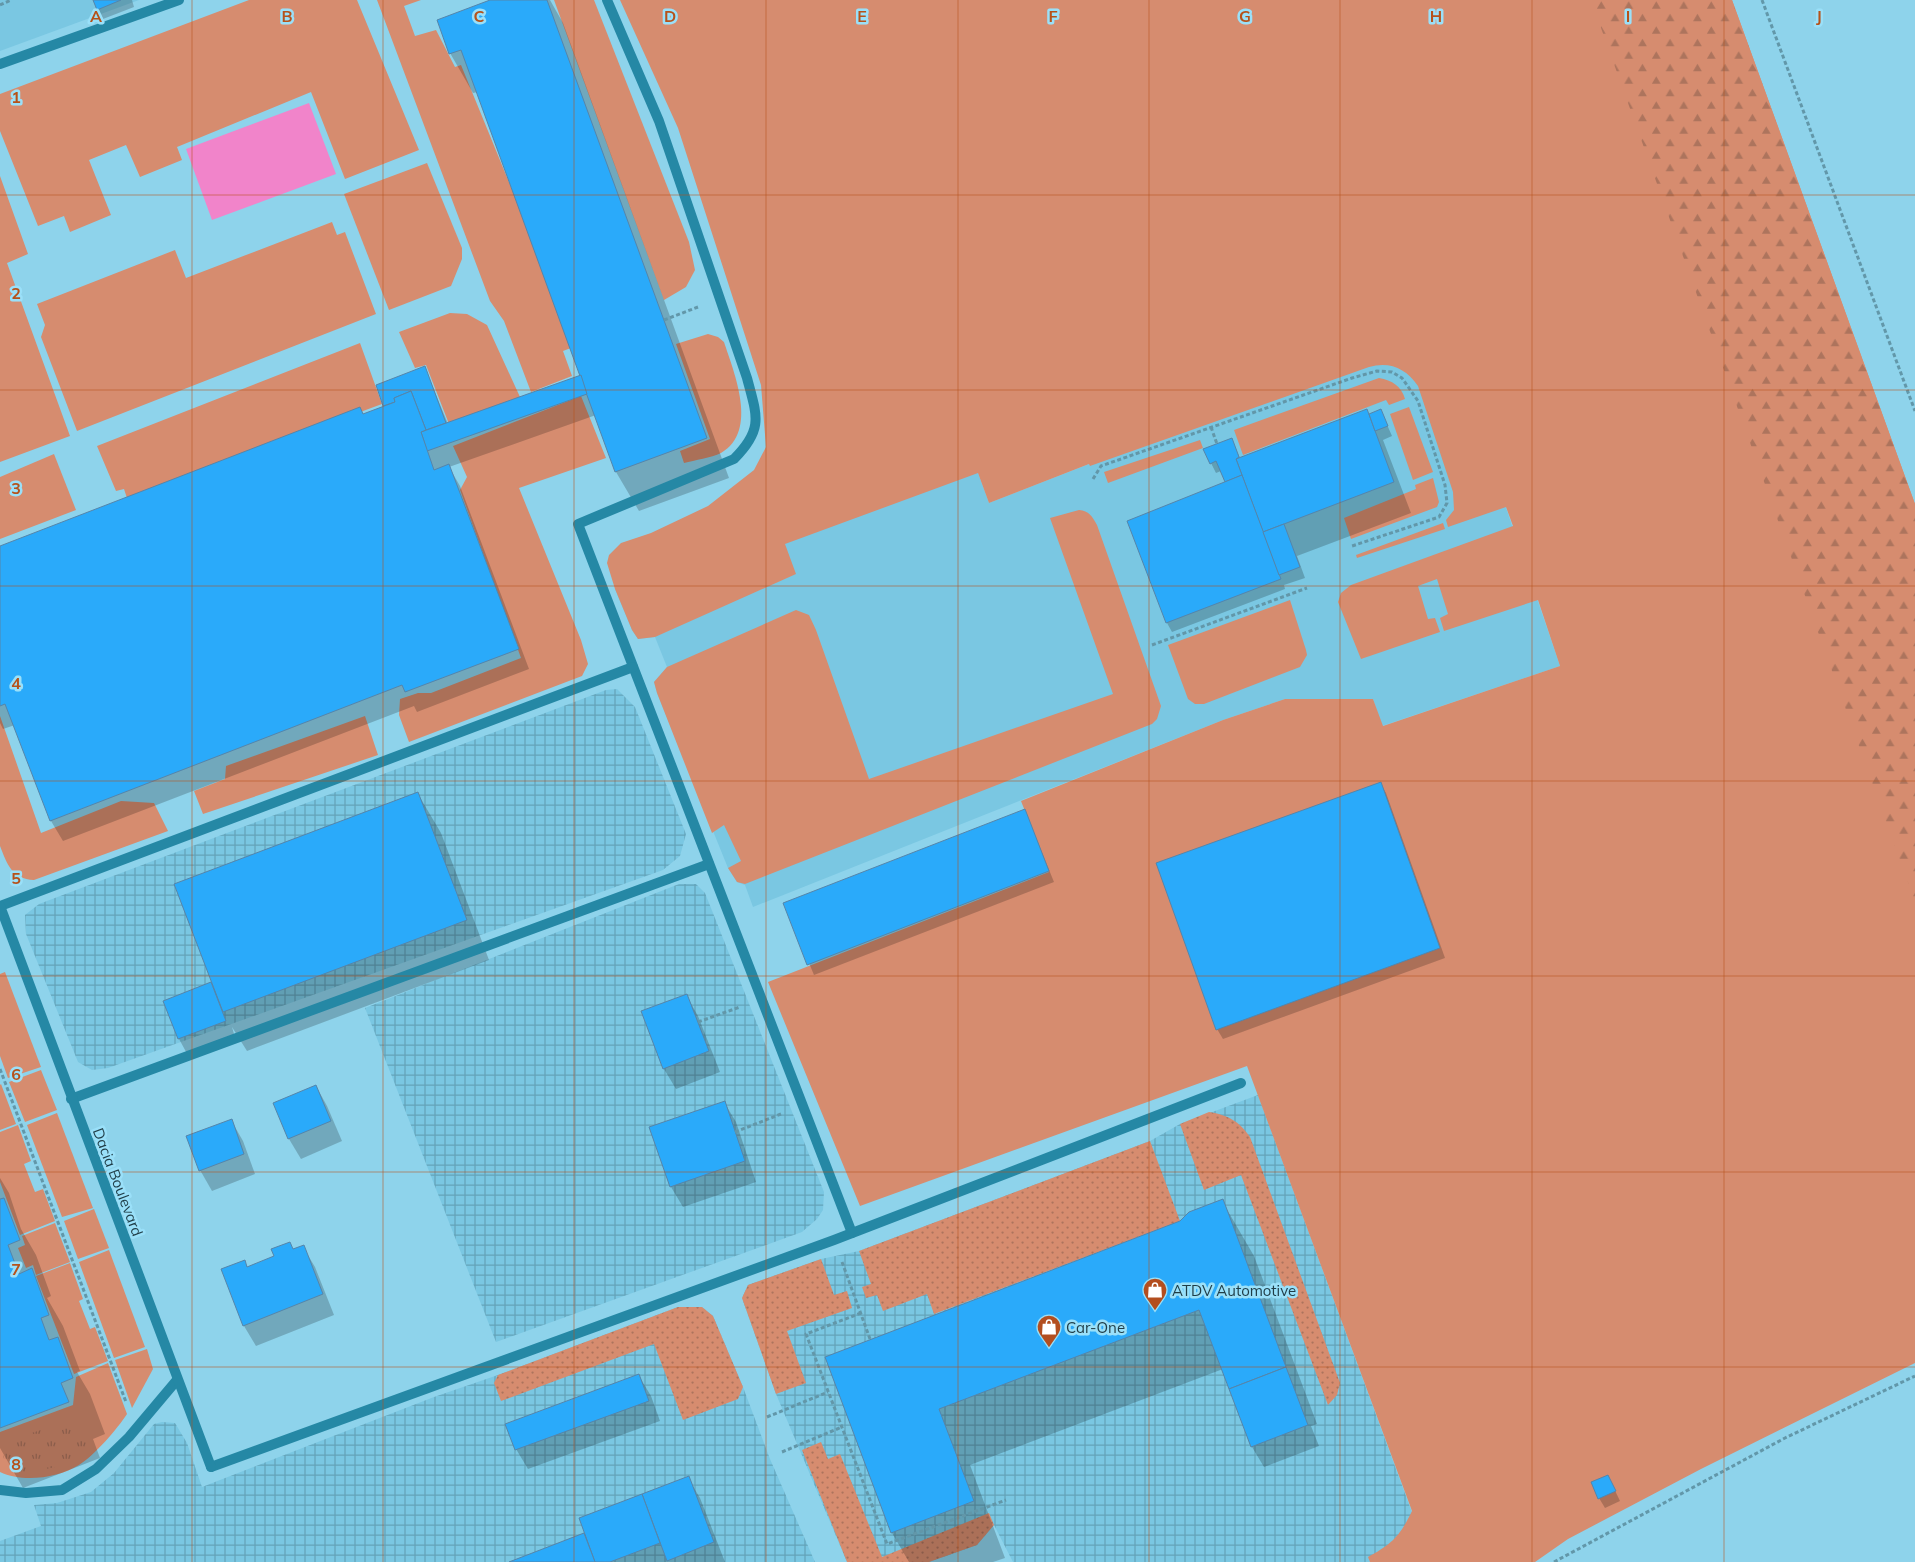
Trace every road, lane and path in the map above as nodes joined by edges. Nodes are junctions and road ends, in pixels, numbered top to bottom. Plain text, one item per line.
1 (11, 0) edge
2 (179, 0) edge
3 (607, 0) edge
4 (1762, 0) edge
5 (0, 4) edge
6 (0, 64) edge
7 (720, 299) junction
8 (664, 320) dead end
9 (1915, 411) edge
10 (1211, 427) junction
11 (1217, 444) dead end
12 (1092, 478) dead end
13 (1352, 546) dead end
14 (1307, 588) dead end
15 (1152, 645) dead end
16 (633, 668) junction
17 (709, 864) junction
18 (0, 906) edge
19 (762, 1000) junction
20 (698, 1022) dead end
21 (0, 1070) edge
22 (1240, 1083) dead end
23 (71, 1099) junction
24 (803, 1106) junction
25 (735, 1132) dead end
26 (852, 1233) junction
27 (834, 1240) junction
28 (861, 1313) junction
29 (870, 1339) dead end
30 (1915, 1376) edge
31 (177, 1380) junction
32 (828, 1392) junction
33 (767, 1417) dead end
34 (842, 1427) junction
35 (136, 1429) junction
36 (782, 1452) dead end
37 (0, 1490) edge
38 (1006, 1500) dead end
39 (1554, 1562) edge

1 - 5 path
2 - 6 street
3 - 7 street
4 - 9 path
7 - 8 path
7 - 16 street
10 - 11 path
10 - 12 path
10 - 13 path
14 - 15 path
16 - 17 street
16 - 18 street
17 - 19 street
17 - 23 street
18 - 23 street, Dacia Boulevard
19 - 20 path
19 - 24 street
21 - 35 path
22 - 26 street
23 - 31 street, Dacia Boulevard
24 - 25 path
24 - 26 street
26 - 27 street
27 - 28 path
27 - 31 street, Dacia Boulevard
28 - 29 path
28 - 32 path
30 - 39 path
31 - 35 street
32 - 33 path
32 - 34 path
34 - 36 path
34 - 38 path
35 - 37 street

